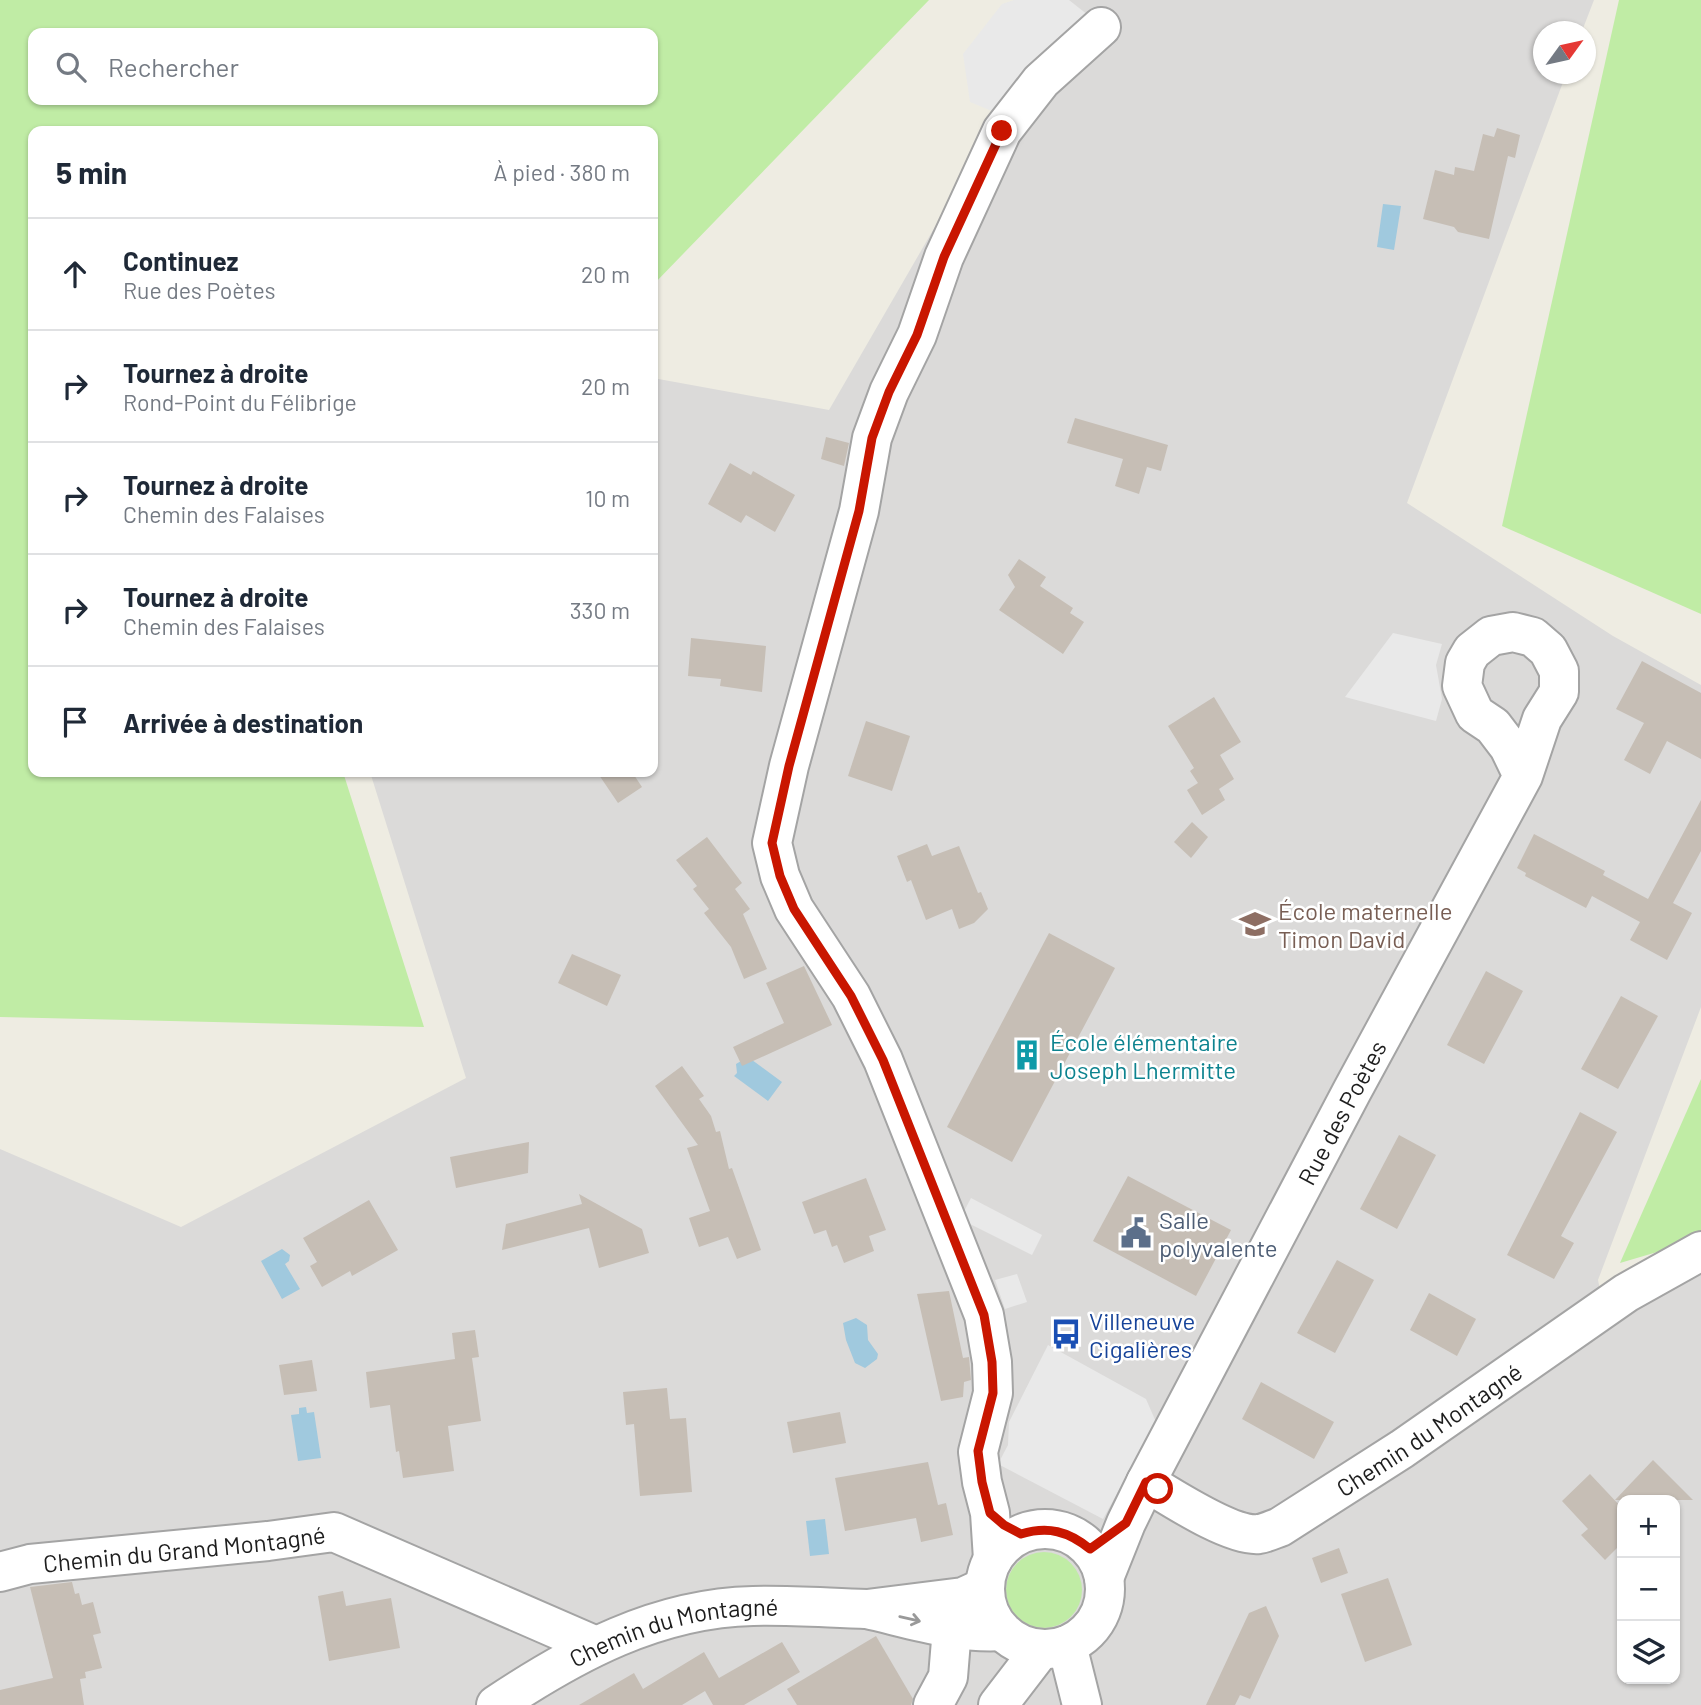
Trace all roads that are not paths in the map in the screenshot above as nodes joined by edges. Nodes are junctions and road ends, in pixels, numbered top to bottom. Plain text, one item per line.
1 (1101, 27) dead end
2 (1524, 776) dead end
3 (1701, 1251) edge
4 (1146, 1482) junction
5 (990, 1513) junction
6 (1021, 1534) junction
7 (1097, 1563) junction
8 (0, 1572) edge
9 (973, 1593) junction
10 (1031, 1641) junction
11 (596, 1646) junction
12 (1000, 1702) edge
13 (496, 1705) edge
14 (933, 1705) edge
15 (1082, 1705) edge

1 - 5 street
2 - 4 street, Rue des Poètes
3 - 4 street, Chemin du Montagné
4 - 7 street, Rue des Poètes
5 - 6 street
5 - 9 street
6 - 7 street
6 - 9 street
7 - 10 street
8 - 11 street, Chemin du Grand Montagné
9 - 10 street, Chemin du Montagné
9 - 11 street, Chemin du Montagné
9 - 14 street
10 - 12 street
10 - 15 street
11 - 13 street, Chemin du Montagné

